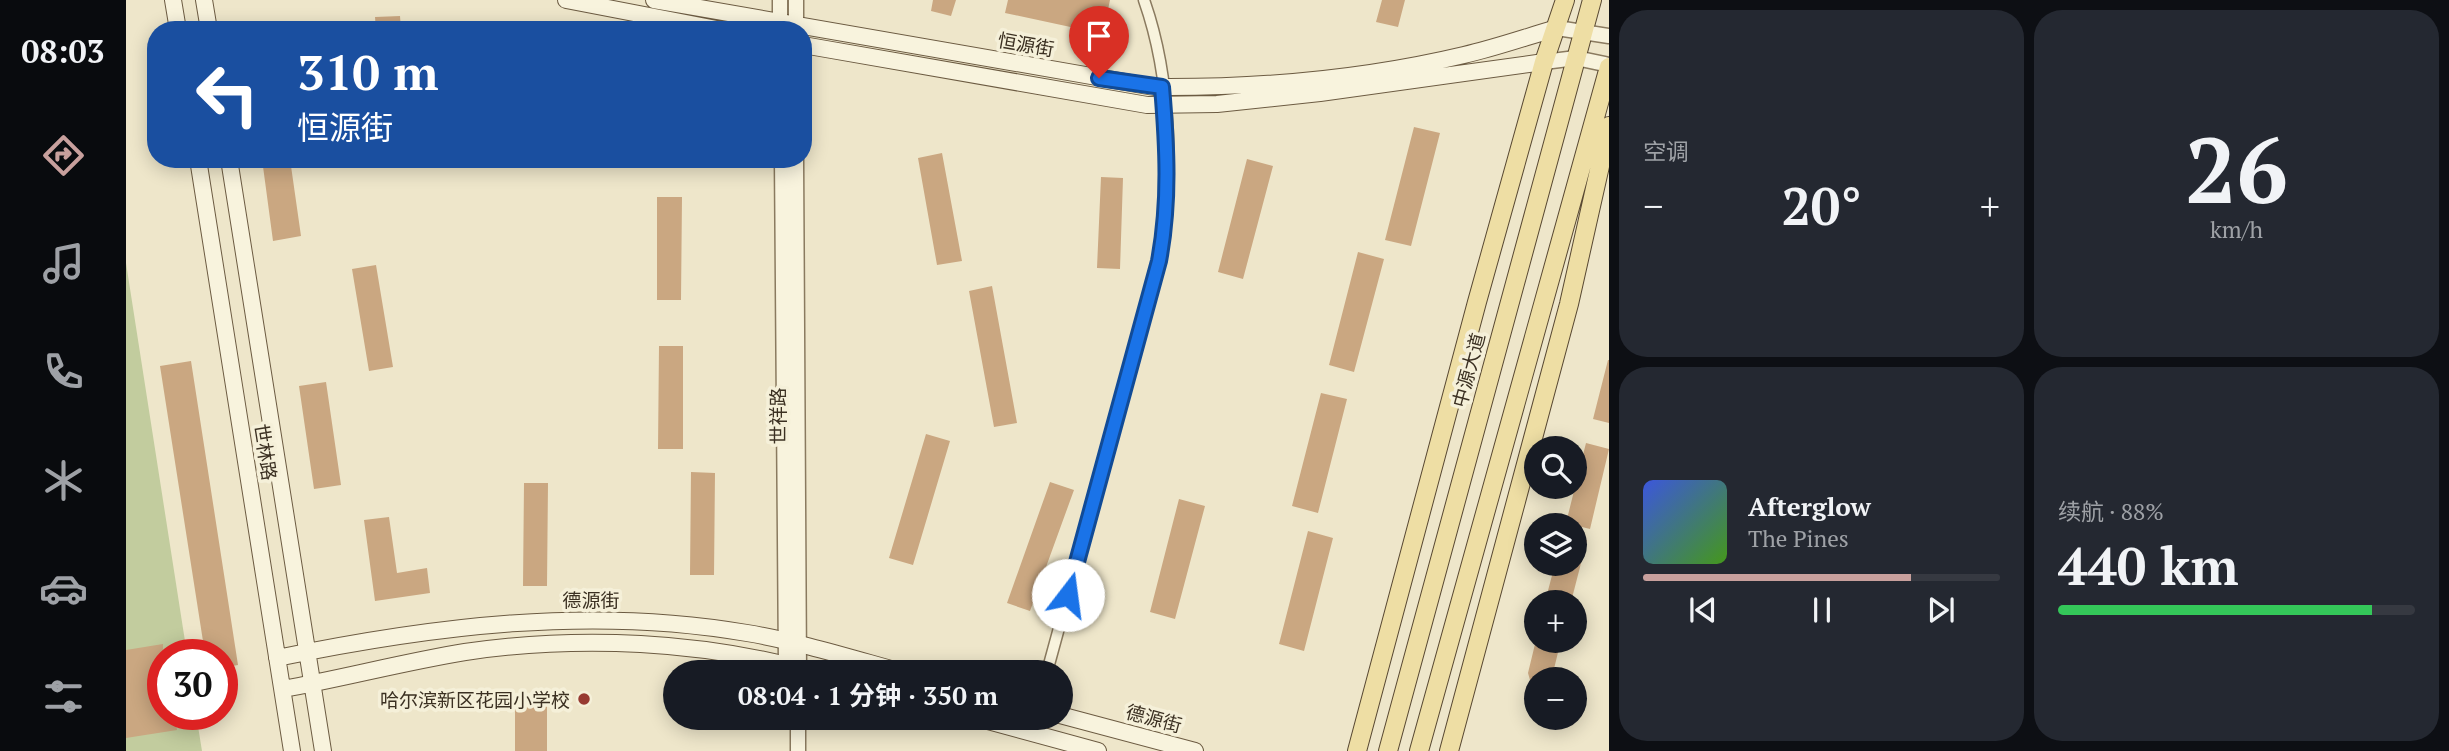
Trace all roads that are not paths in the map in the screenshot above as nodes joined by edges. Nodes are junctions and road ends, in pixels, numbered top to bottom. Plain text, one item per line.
1 (173, 0) edge
2 (204, 0) edge
3 (566, 0) edge
4 (654, 0) edge
5 (780, 0) edge
6 (796, 0) edge
7 (1144, 0) edge
8 (1565, 0) edge
9 (1592, 0) edge
10 (176, 21) edge
11 (208, 21) edge
12 (675, 21) edge
13 (754, 21) edge
14 (786, 21) edge
15 (790, 21) edge
16 (1557, 28) junction
17 (1584, 31) junction
18 (812, 32) edge
19 (1609, 36) edge
20 (812, 47) edge
21 (1576, 58) junction
22 (1544, 62) junction
23 (1609, 66) edge
24 (1162, 87) junction
25 (1164, 105) junction
26 (1609, 126) edge
27 (199, 168) edge
28 (230, 168) edge
29 (782, 168) edge
30 (796, 168) edge
31 (792, 642) junction
32 (307, 652) junction
33 (277, 658) junction
34 (748, 660) edge
35 (797, 660) edge
36 (858, 660) edge
37 (1050, 660) edge
38 (312, 684) junction
39 (282, 689) junction
40 (1073, 718) edge
41 (799, 730) edge
42 (1021, 730) edge
43 (292, 751) edge
44 (323, 751) edge
45 (798, 751) edge
46 (1098, 751) edge
47 (1195, 751) edge
48 (1357, 751) edge
49 (1388, 751) edge
50 (1419, 751) edge
51 (1449, 751) edge

1 - 10 main road
2 - 11 main road
3 - 12 main road
4 - 13 main road, 恒源街
5 - 14 street
6 - 15 street
7 - 24 street
8 - 16 main road
9 - 17 main road, 中源大道
16 - 17 street
16 - 22 main road
16 - 24 main road, 恒源街
17 - 19 street
17 - 21 main road, 中源大道
18 - 24 main road, 恒源街
20 - 25 main road
21 - 22 street
21 - 23 street
21 - 49 main road, 中源大道
22 - 25 main road
22 - 48 main road
23 - 50 main road
24 - 25 street
25 - 37 street
26 - 51 main road
27 - 33 main road, 世林路
28 - 32 main road, 世林路
29 - 31 street, 世祥路
30 - 31 street, 世祥路
31 - 32 main road, 德源街
31 - 35 street, 世祥路
31 - 36 main road, 德源街
32 - 33 main road, 德源街
32 - 38 main road, 世林路
33 - 39 main road, 世林路
34 - 38 main road
38 - 39 main road
38 - 44 main road, 世林路
39 - 43 main road, 世林路
40 - 47 main road, 德源街
41 - 45 street
42 - 46 main road

